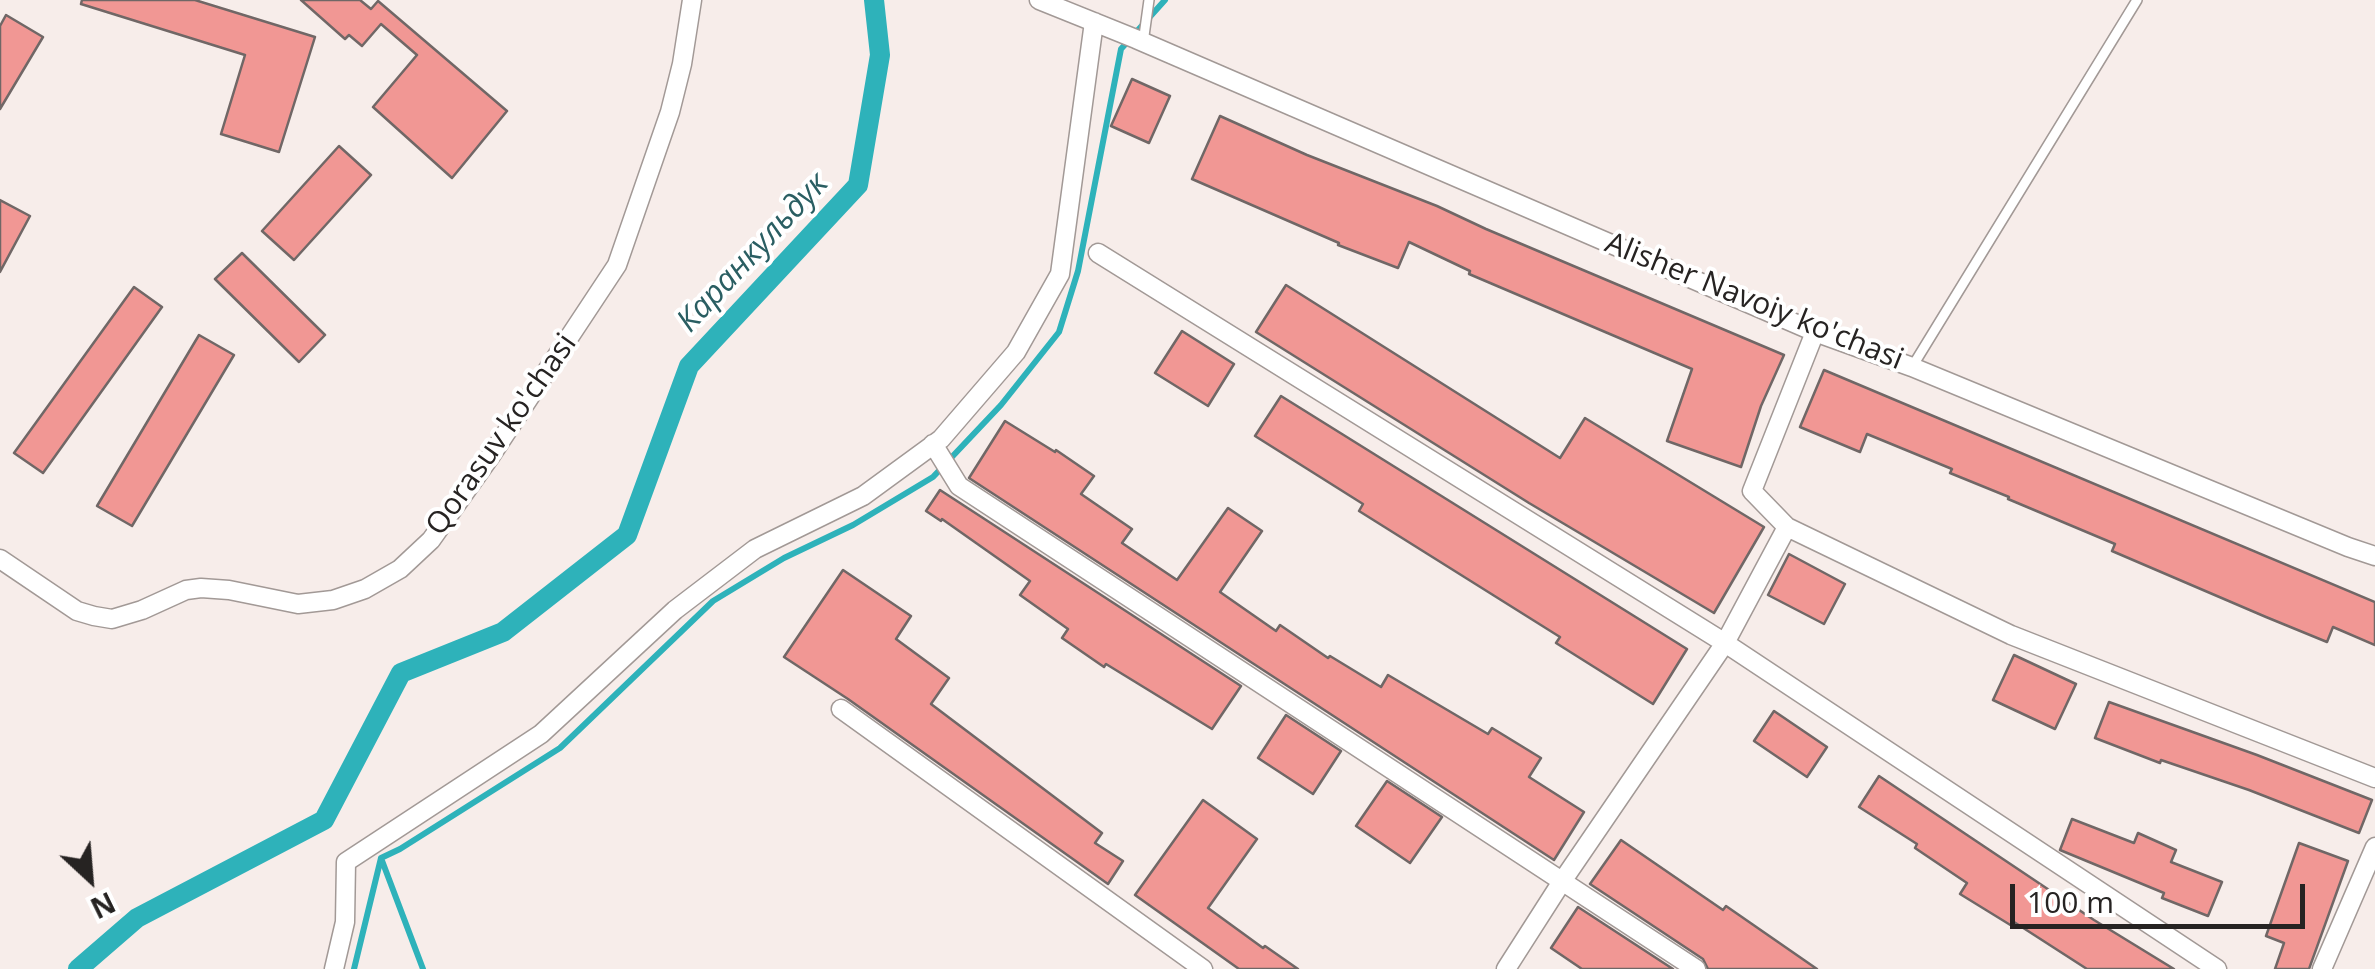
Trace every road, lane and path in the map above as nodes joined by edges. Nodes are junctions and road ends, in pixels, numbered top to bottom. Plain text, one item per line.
1 (692, 0) edge
2 (1039, 0) edge
3 (1149, 0) edge
4 (2136, 0) edge
5 (1094, 22) junction
6 (1140, 41) junction
7 (1098, 253) dead end
8 (1815, 332) junction
9 (1912, 367) junction
10 (934, 444) junction
11 (1787, 527) junction
12 (2375, 556) edge
13 (0, 559) edge
14 (1724, 643) junction
15 (841, 708) dead end
16 (2375, 778) edge
17 (2375, 847) edge
18 (1562, 883) junction
19 (334, 969) edge
20 (1204, 969) edge
21 (1506, 969) edge
22 (1696, 969) edge
23 (2217, 969) edge
24 (2322, 969) edge

1 - 13 street, Qorasuv ko'chasi
2 - 5 street, Alisher Navoiy ko'chasi
3 - 6 lane
4 - 9 lane
5 - 6 street, Alisher Navoiy ko'chasi
5 - 10 street
6 - 8 street, Alisher Navoiy ko'chasi
7 - 14 street
8 - 9 street, Alisher Navoiy ko'chasi
8 - 11 street
9 - 12 street, Alisher Navoiy ko'chasi
10 - 18 street
10 - 19 street
11 - 14 street
11 - 16 street
14 - 18 street
14 - 23 street
15 - 20 street
17 - 24 street
18 - 21 street
18 - 22 street

